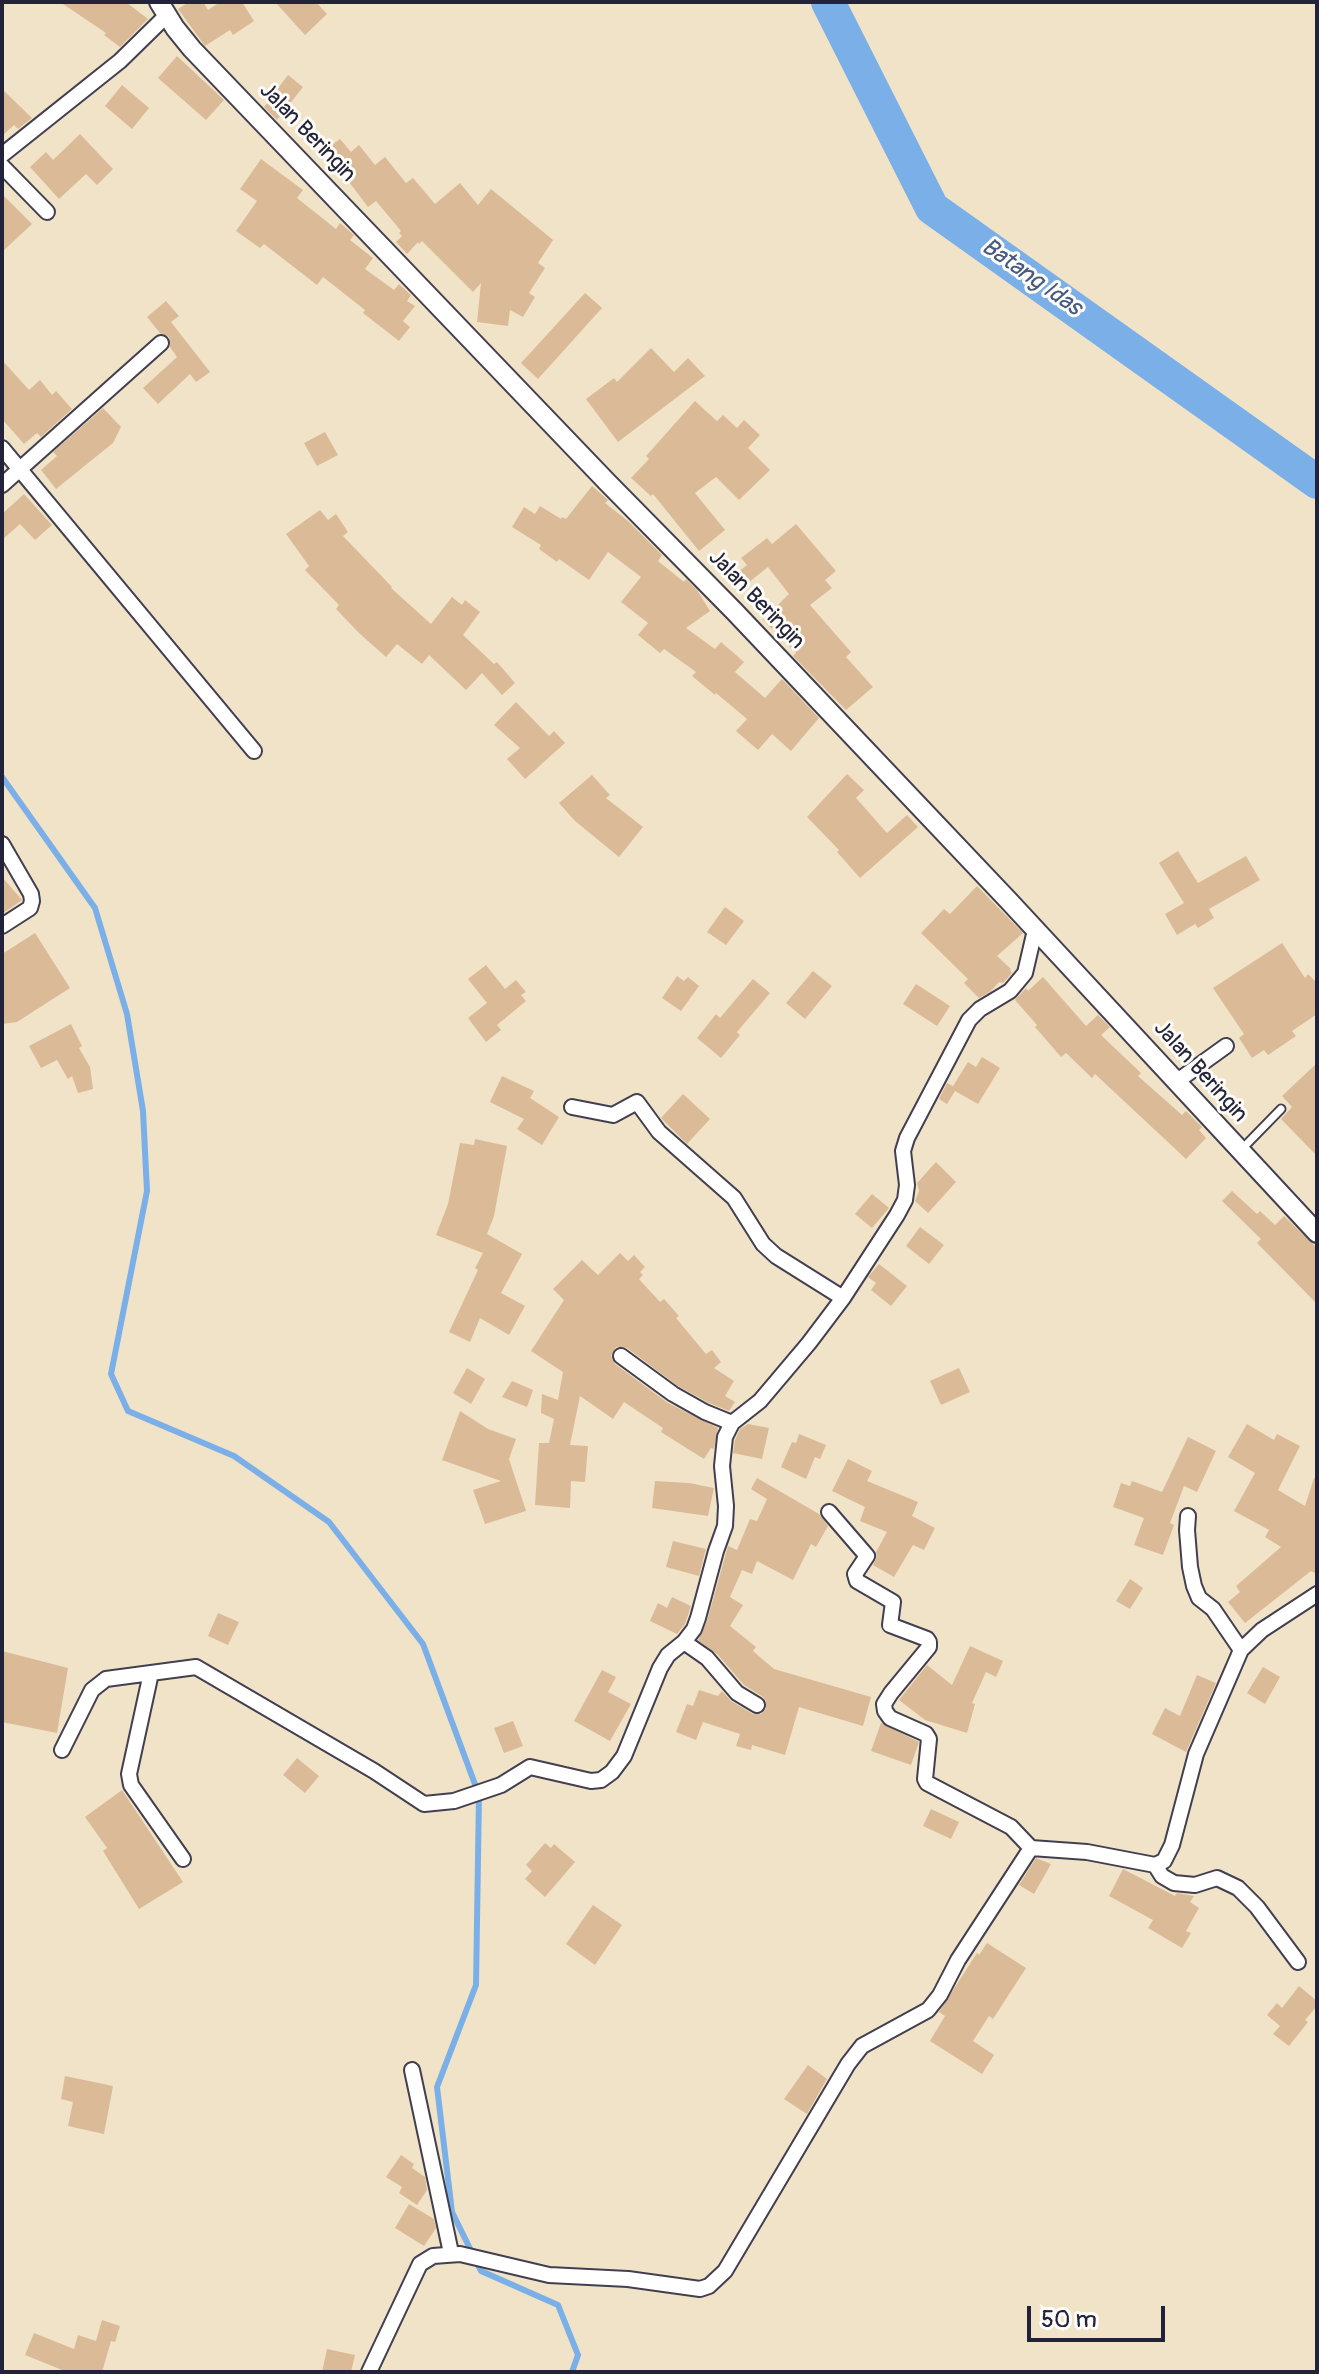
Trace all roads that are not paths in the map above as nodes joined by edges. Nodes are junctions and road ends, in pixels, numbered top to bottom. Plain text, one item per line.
1 (163, 9) edge
2 (2, 155) edge
3 (2, 166) edge
4 (47, 212) dead end
5 (161, 343) dead end
6 (2, 448) edge
7 (20, 469) junction
8 (2, 485) edge
9 (254, 751) dead end
10 (2, 844) edge
11 (2, 926) edge
12 (1035, 930) junction
13 (1226, 1046) dead end
14 (1176, 1082) junction
15 (572, 1107) dead end
16 (1281, 1109) dead end
17 (1240, 1151) junction
18 (1317, 1233) edge
19 (843, 1298) junction
20 (621, 1356) dead end
21 (732, 1423) junction
22 (829, 1512) dead end
23 (1188, 1516) dead end
24 (1317, 1594) edge
25 (684, 1642) junction
26 (1241, 1650) junction
27 (151, 1673) junction
28 (757, 1705) dead end
29 (62, 1750) dead end
30 (1031, 1848) junction
31 (183, 1859) dead end
32 (1155, 1865) junction
33 (1298, 1962) dead end
34 (412, 2070) dead end
35 (456, 2254) junction
36 (369, 2372) edge

1 - 2 street
1 - 12 street, Jalan Beringin
3 - 4 street
5 - 7 street
6 - 7 street
7 - 8 street
7 - 9 street
10 - 11 street
12 - 14 street, Jalan Beringin
12 - 19 street
13 - 14 street
14 - 17 street, Jalan Beringin
15 - 19 street
16 - 17 lane
17 - 18 street, Jalan Beringin
19 - 21 street
20 - 21 street
21 - 25 street
22 - 30 street
23 - 26 street
24 - 26 street
25 - 27 street
25 - 28 street
26 - 32 street
27 - 29 street
27 - 31 street
30 - 32 street
30 - 35 street
32 - 33 street
34 - 35 street
35 - 36 street

